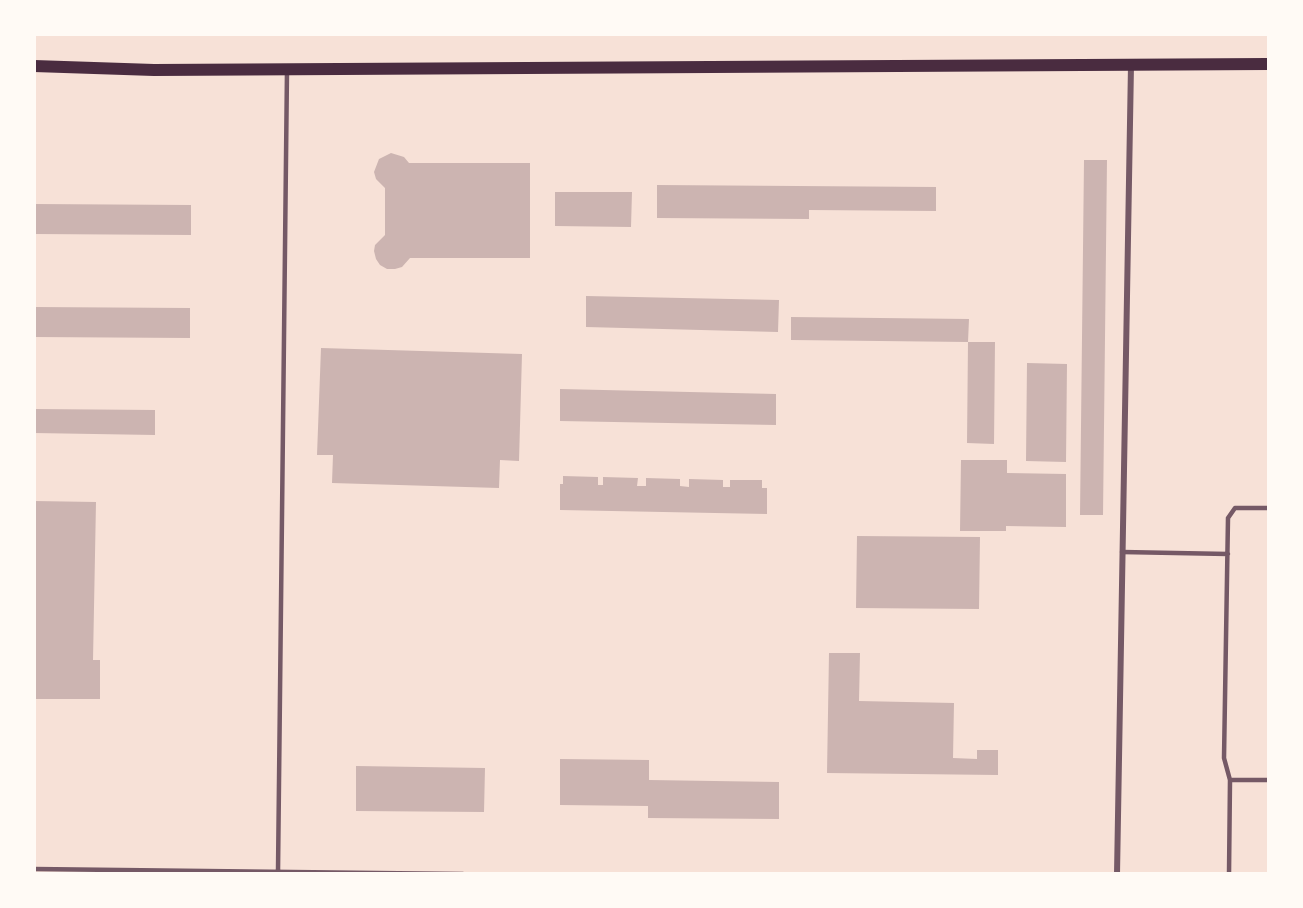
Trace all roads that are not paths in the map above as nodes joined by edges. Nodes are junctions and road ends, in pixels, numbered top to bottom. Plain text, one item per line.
1 (1269, 64) edge
2 (1131, 65) junction
3 (34, 66) edge
4 (287, 70) junction
5 (1269, 508) edge
6 (1122, 552) junction
7 (1228, 554) junction
8 (1230, 780) junction
9 (1269, 780) edge
10 (34, 868) edge
11 (278, 871) junction
12 (464, 873) edge
13 (1117, 873) edge
14 (1229, 873) edge

1 - 2 main road
2 - 4 main road
2 - 6 street
3 - 4 main road
4 - 11 lane
5 - 7 lane
6 - 7 lane
6 - 13 street
7 - 8 lane
8 - 9 lane
8 - 14 lane
10 - 11 lane
11 - 12 lane

